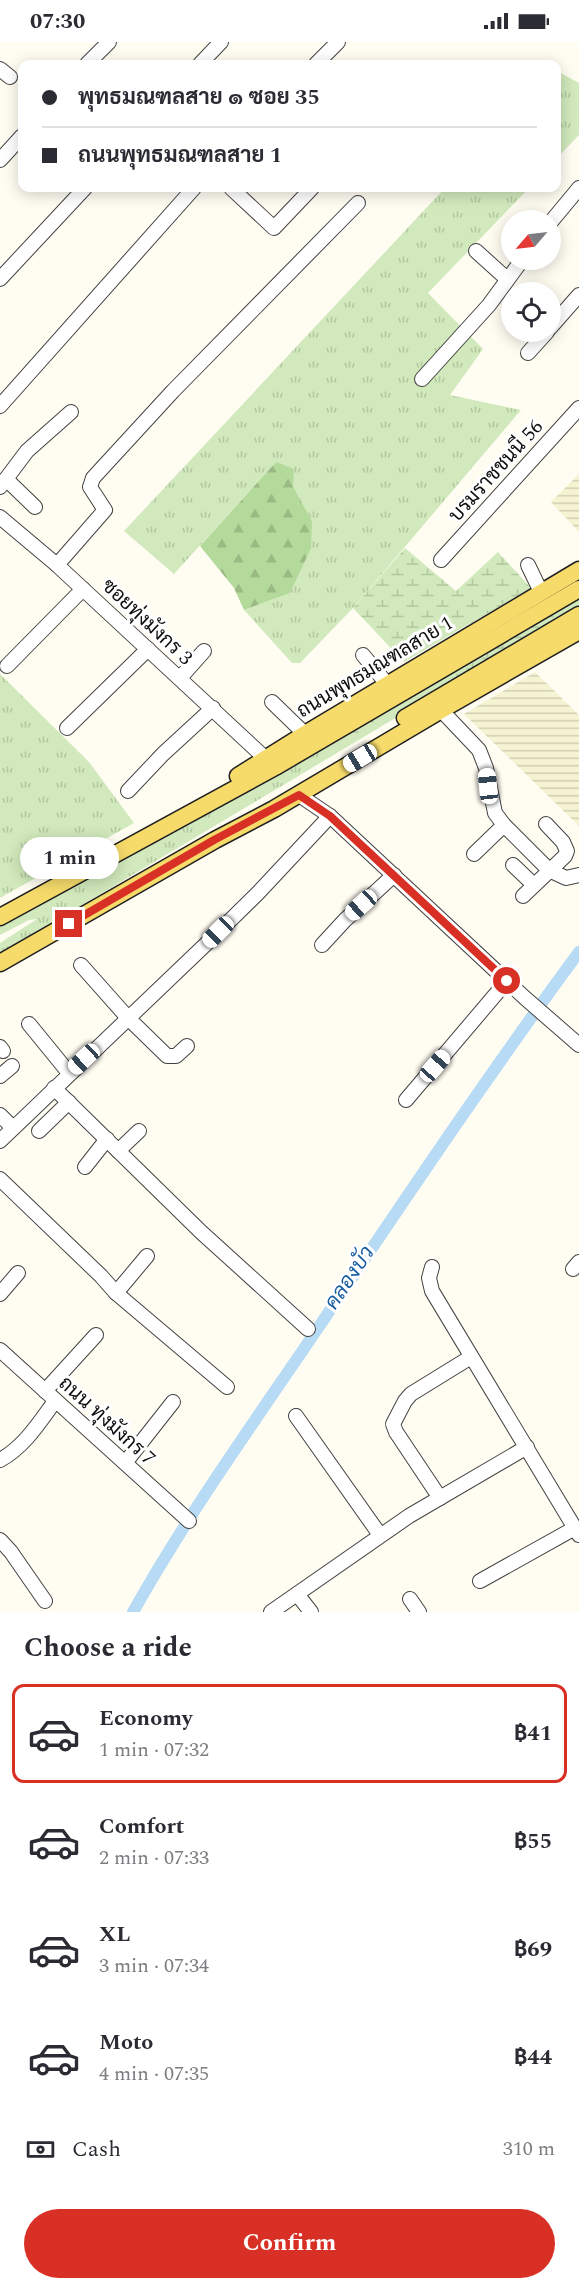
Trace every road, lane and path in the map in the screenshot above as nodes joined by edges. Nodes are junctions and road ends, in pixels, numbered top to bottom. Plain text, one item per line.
1 (109, 42) edge
2 (221, 42) edge
3 (338, 42) edge
4 (91, 60) edge
5 (204, 60) edge
6 (320, 60) edge
7 (18, 140) edge
8 (0, 160) edge
9 (579, 188) edge
10 (81, 192) edge
11 (190, 192) edge
12 (235, 192) edge
13 (308, 192) edge
14 (358, 203) dead end
15 (561, 210) edge
16 (477, 251) dead end
17 (514, 270) edge
18 (0, 279) edge
19 (507, 279) junction
20 (579, 295) edge
21 (561, 315) edge
22 (538, 342) edge
23 (528, 353) dead end
24 (422, 379) dead end
25 (0, 406) edge
26 (579, 408) edge
27 (71, 412) dead end
28 (3, 483) edge
29 (35, 507) dead end
30 (1, 519) edge
31 (441, 560) dead end
32 (57, 565) junction
33 (528, 565) dead end
34 (579, 570) edge
35 (82, 589) junction
36 (579, 589) edge
37 (541, 592) junction
38 (579, 615) edge
39 (579, 631) edge
40 (148, 649) junction
41 (204, 651) dead end
42 (363, 655) dead end
43 (7, 666) dead end
44 (180, 678) junction
45 (387, 684) junction
46 (272, 702) dead end
47 (441, 703) junction
48 (213, 708) junction
49 (67, 729) dead end
50 (305, 734) junction
51 (265, 758) junction
52 (128, 791) dead end
53 (299, 795) junction
54 (197, 809) junction
55 (330, 816) junction
56 (504, 825) junction
57 (546, 825) dead end
58 (214, 840) junction
59 (474, 854) dead end
60 (513, 865) dead end
61 (549, 870) junction
62 (579, 874) edge
63 (394, 875) junction
64 (534, 885) junction
65 (523, 896) dead end
66 (0, 917) edge
67 (322, 945) dead end
68 (0, 963) edge
69 (81, 965) dead end
70 (507, 981) junction
71 (128, 1018) junction
72 (29, 1024) dead end
73 (579, 1045) edge
74 (187, 1046) dead end
75 (12, 1066) dead end
76 (69, 1073) junction
77 (0, 1076) edge
78 (54, 1088) junction
79 (406, 1100) dead end
80 (69, 1102) junction
81 (0, 1115) edge
82 (13, 1128) junction
83 (39, 1131) dead end
84 (139, 1131) dead end
85 (106, 1139) junction
86 (0, 1141) edge
87 (118, 1151) junction
88 (85, 1167) dead end
89 (0, 1179) edge
90 (147, 1256) dead end
91 (432, 1267) dead end
92 (18, 1273) dead end
93 (116, 1293) junction
94 (0, 1294) edge
95 (308, 1329) dead end
96 (96, 1335) dead end
97 (0, 1350) edge
98 (471, 1357) junction
99 (227, 1387) dead end
100 (50, 1396) junction
101 (174, 1402) dead end
102 (296, 1416) dead end
103 (527, 1447) junction
104 (0, 1460) edge
105 (125, 1463) junction
106 (440, 1498) junction
107 (189, 1521) dead end
108 (577, 1531) edge
109 (380, 1535) junction
110 (0, 1540) edge
111 (480, 1581) dead end
112 (297, 1594) junction
113 (410, 1599) dead end
114 (45, 1601) dead end
115 (271, 1612) edge
116 (311, 1612) edge
117 (419, 1612) edge

1 - 4 street
2 - 5 street
3 - 6 street
7 - 8 street
9 - 15 street
10 - 18 street
11 - 25 street
12 - 13 street
14 - 32 street
16 - 19 street
17 - 19 street
19 - 24 street
20 - 21 street
22 - 23 street
26 - 31 street, บรมราชชนนี 56
27 - 28 street
28 - 29 street
30 - 32 street, ซอยทุ่งมังกร 3
32 - 35 street, ซอยทุ่งมังกร 3
33 - 37 street
34 - 37 main road, ถนนพุทธมณฑลสาย 1
35 - 40 street, ซอยทุ่งมังกร 3
35 - 43 street
36 - 54 main road, ถนนพุทธมณฑลสาย 1
37 - 45 main road, ถนนพุทธมณฑลสาย 1
38 - 47 main road
39 - 47 main road
40 - 44 street, ซอยทุ่งมังกร 3
40 - 49 street
41 - 44 street
42 - 45 street
44 - 48 street, ซอยทุ่งมังกร 3
45 - 50 main road, ถนนพุทธมณฑลสาย 1
46 - 50 street
47 - 53 main road
47 - 56 street
47 - 58 main road
48 - 51 street, ซอยทุ่งมังกร 3
48 - 52 street
50 - 51 main road, ถนนพุทธมณฑลสาย 1
51 - 54 main road, ถนนพุทธมณฑลสาย 1
53 - 55 street
53 - 58 main road
54 - 66 main road, ถนนพุทธมณฑลสาย 1
55 - 63 street
55 - 71 street
56 - 59 street
56 - 61 street
57 - 61 street
58 - 68 main road
60 - 64 street
61 - 62 street
61 - 64 street
63 - 67 street
63 - 70 street
64 - 65 street
69 - 71 street
70 - 73 street
70 - 79 street
71 - 74 street
71 - 76 street
72 - 76 street
75 - 77 street
76 - 78 street
78 - 80 street
78 - 82 street
80 - 83 street
80 - 85 street
81 - 82 street
82 - 86 street
84 - 87 street
85 - 87 street
85 - 88 street
87 - 95 street
89 - 93 street
90 - 93 street
91 - 98 street
92 - 94 street
93 - 99 street
96 - 100 street
97 - 100 street, ถนน ทุ่งมังกร 7
98 - 103 street
98 - 106 street
100 - 104 street
100 - 105 street, ถนน ทุ่งมังกร 7
101 - 105 street
102 - 109 street
103 - 106 street
103 - 108 street
105 - 107 street, ถนน ทุ่งมังกร 7
106 - 109 street
108 - 111 street
109 - 112 street
110 - 114 street
112 - 115 street
112 - 116 street
113 - 117 street

